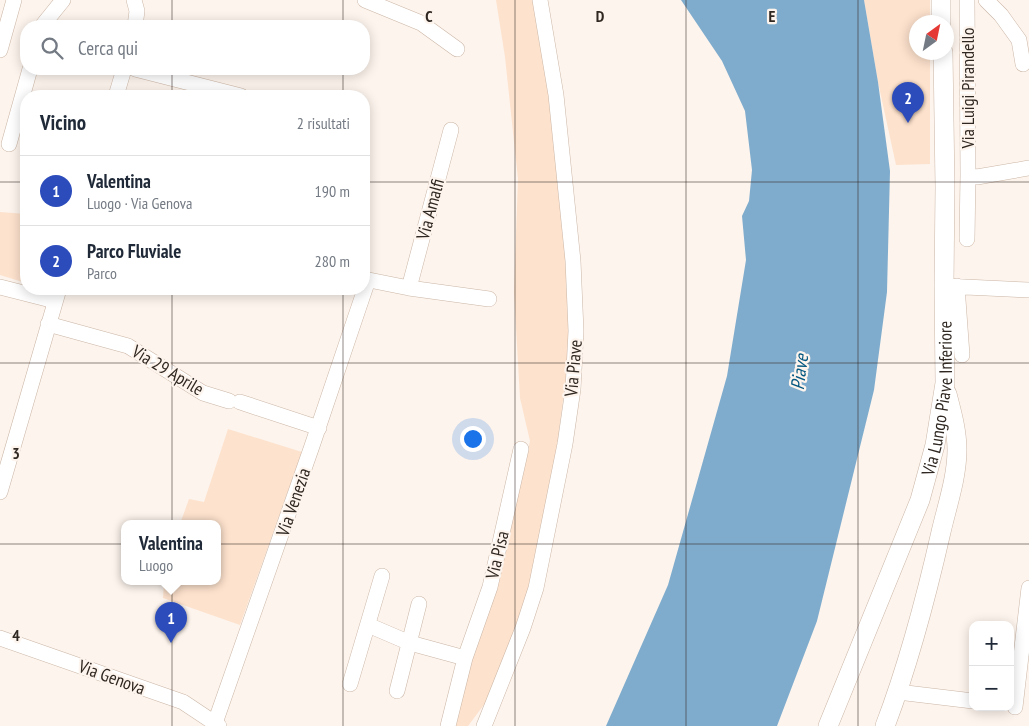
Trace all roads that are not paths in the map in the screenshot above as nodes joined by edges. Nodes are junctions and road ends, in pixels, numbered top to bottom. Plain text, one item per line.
1 (14, 0) edge
2 (64, 0) edge
3 (134, 0) edge
4 (365, 0) edge
5 (540, 0) edge
6 (941, 0) edge
7 (967, 0) edge
8 (986, 0) edge
9 (942, 15) edge
10 (47, 20) edge
11 (136, 20) edge
12 (458, 49) dead end
13 (0, 50) edge
14 (943, 60) edge
15 (1023, 64) dead end
16 (28, 75) edge
17 (122, 75) edge
18 (159, 75) edge
19 (24, 90) edge
20 (118, 90) edge
21 (217, 90) edge
22 (20, 105) edge
23 (451, 130) dead end
24 (9, 144) dead end
25 (1029, 168) edge
26 (968, 175) junction
27 (967, 239) dead end
28 (370, 281) edge
29 (950, 286) junction
30 (0, 287) edge
31 (409, 288) junction
32 (20, 290) edge
33 (1029, 290) edge
34 (57, 295) edge
35 (361, 295) edge
36 (489, 299) dead end
37 (48, 324) junction
38 (962, 355) dead end
39 (945, 383) junction
40 (318, 428) junction
41 (521, 449) dead end
42 (0, 492) edge
43 (382, 576) dead end
44 (1029, 588) edge
45 (419, 604) dead end
46 (368, 625) junction
47 (0, 638) edge
48 (410, 643) junction
49 (465, 658) junction
50 (350, 684) dead end
51 (396, 691) dead end
52 (898, 692) junction
53 (495, 699) junction
54 (969, 701) edge
55 (1018, 707) edge
56 (217, 724) edge
57 (448, 726) edge
58 (473, 726) edge
59 (484, 726) edge
60 (828, 726) edge
61 (886, 726) edge

1 - 13 street
2 - 10 street
3 - 11 street
4 - 12 street
5 - 53 street, Via Piave
6 - 9 main road
7 - 26 street, Via Luigi Pirandello
8 - 15 street, Via Luigi Pirandello
14 - 29 main road, Via Lungo Piave Inferiore
16 - 19 street
17 - 20 street
18 - 21 street
22 - 24 street
23 - 31 street, Via Amalfi
25 - 26 street
26 - 27 street, Via Luigi Pirandello
28 - 31 street
29 - 33 street
29 - 38 street
29 - 39 main road, Via Lungo Piave Inferiore
30 - 32 street
31 - 36 street
34 - 37 street
35 - 40 street, Via Venezia
37 - 40 street, Via 29 Aprile
37 - 42 street
39 - 52 main road
39 - 60 main road, Via Lungo Piave Inferiore
40 - 56 street, Via Venezia
41 - 49 street, Via Pisa
43 - 46 street
44 - 55 street
45 - 48 street
46 - 48 street
46 - 50 street
47 - 56 street, Via Genova
48 - 49 street
48 - 51 street
49 - 57 street, Via Pisa
52 - 54 street
52 - 61 main road
53 - 58 street
53 - 59 street, Via Piave

